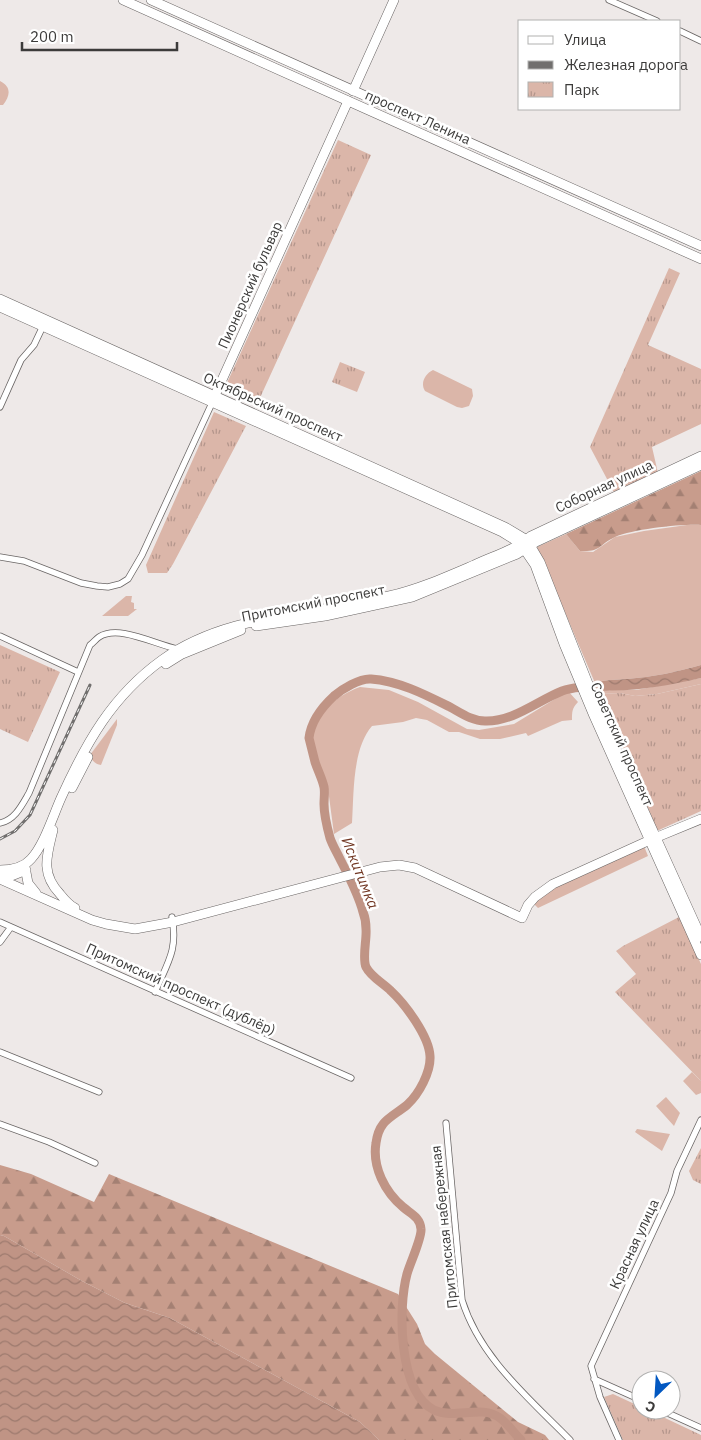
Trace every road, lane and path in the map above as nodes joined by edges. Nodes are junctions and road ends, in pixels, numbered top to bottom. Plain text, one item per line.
1 (123, 0) edge
2 (151, 0) edge
3 (394, 0) edge
4 (609, 0) edge
5 (655, 20) edge
6 (681, 31) edge
7 (701, 41) edge
8 (353, 91) junction
9 (348, 101) junction
10 (701, 246) edge
11 (701, 259) edge
12 (0, 299) edge
13 (0, 307) edge
14 (43, 326) junction
15 (214, 399) junction
16 (0, 407) edge
17 (701, 456) edge
18 (701, 465) edge
19 (526, 544) junction
20 (0, 557) edge
21 (0, 636) edge
22 (178, 650) junction
23 (78, 672) junction
24 (701, 819) edge
25 (0, 824) edge
26 (52, 830) junction
27 (653, 839) junction
28 (25, 867) junction
29 (1, 875) edge
30 (30, 888) junction
31 (38, 895) junction
32 (71, 906) junction
33 (172, 919) junction
34 (0, 922) edge
35 (11, 927) junction
36 (701, 937) edge
37 (0, 942) edge
38 (701, 955) edge
39 (155, 992) junction
40 (0, 1052) edge
41 (351, 1078) dead end
42 (99, 1092) dead end
43 (701, 1120) edge
44 (446, 1123) dead end
45 (0, 1124) edge
46 (95, 1163) dead end
47 (594, 1379) junction
48 (631, 1396) edge
49 (681, 1419) edge
50 (701, 1428) edge
51 (570, 1440) edge
52 (619, 1440) edge

1 - 9 main road, проспект Ленина
2 - 8 main road, проспект Ленина
3 - 8 main road, Пионерский бульвар
4 - 5 street
6 - 7 street
8 - 9 main road, Пионерский бульвар
8 - 10 main road, проспект Ленина
9 - 11 main road, проспект Ленина
9 - 15 main road, Пионерский бульвар
12 - 15 main road, Октябрьский проспект
13 - 14 main road, Октябрьский проспект
14 - 15 main road, Октябрьский проспект
14 - 16 street
15 - 19 main road, Октябрьский проспект
15 - 20 street, Пионерский бульвар
17 - 19 main road, Соборная улица
18 - 19 main road, Соборная улица
19 - 22 main road, Притомский проспект
19 - 26 main road, Притомский проспект
19 - 27 main road, Советский проспект
21 - 23 street
22 - 23 street
22 - 28 main road, Притомский проспект
23 - 25 street
24 - 27 main road
26 - 28 main road, Притомский проспект
26 - 32 main road
27 - 33 main road
27 - 36 main road, Советский проспект
27 - 38 main road, Советский проспект
28 - 29 main road
28 - 30 main road
29 - 30 main road
29 - 31 main road
30 - 31 main road
30 - 32 main road
31 - 33 main road
32 - 33 main road
33 - 39 street
34 - 35 street, Притомский проспект (дублёр)
35 - 37 street
35 - 39 street, Притомский проспект (дублёр)
39 - 41 street, Притомский проспект (дублёр)
40 - 42 street
43 - 47 street, Красная улица
44 - 51 street, Притомская набережная
45 - 46 street
47 - 48 street
47 - 52 street
49 - 50 street

